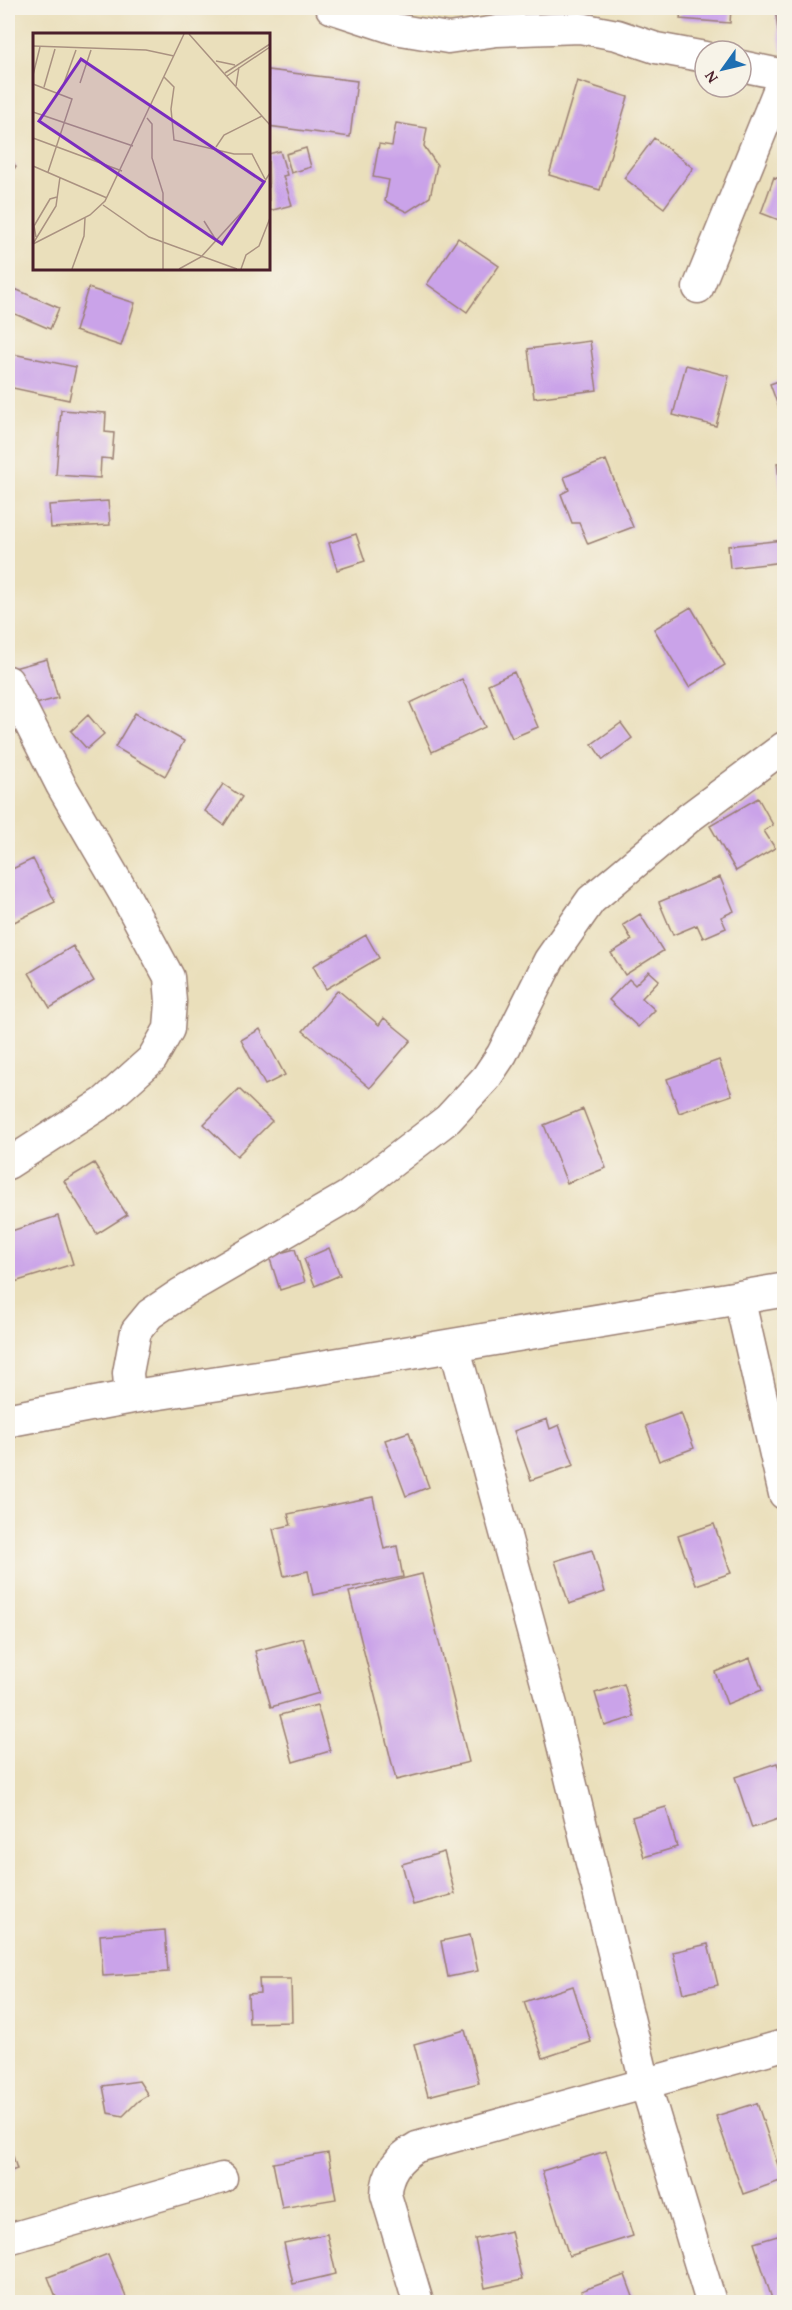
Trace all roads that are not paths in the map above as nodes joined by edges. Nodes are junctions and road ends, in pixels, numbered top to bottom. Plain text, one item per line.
1 (331, 8) edge
2 (693, 55) edge
3 (753, 69) edge
4 (784, 76) edge
5 (698, 288) dead end
6 (8, 681) edge
7 (784, 747) edge
8 (8, 1164) edge
9 (784, 1290) edge
10 (739, 1297) junction
11 (454, 1345) junction
12 (130, 1397) junction
13 (8, 1420) edge
14 (784, 1494) edge
15 (784, 2045) edge
16 (645, 2083) junction
17 (222, 2178) dead end
18 (8, 2239) edge
19 (418, 2302) edge
20 (711, 2302) edge

1 - 2 street
3 - 4 street
4 - 5 street
6 - 8 street
7 - 12 street
9 - 10 street
10 - 11 street
10 - 14 street
11 - 12 street
11 - 16 street
12 - 13 street
15 - 16 street
16 - 19 street
16 - 20 street
17 - 18 street

